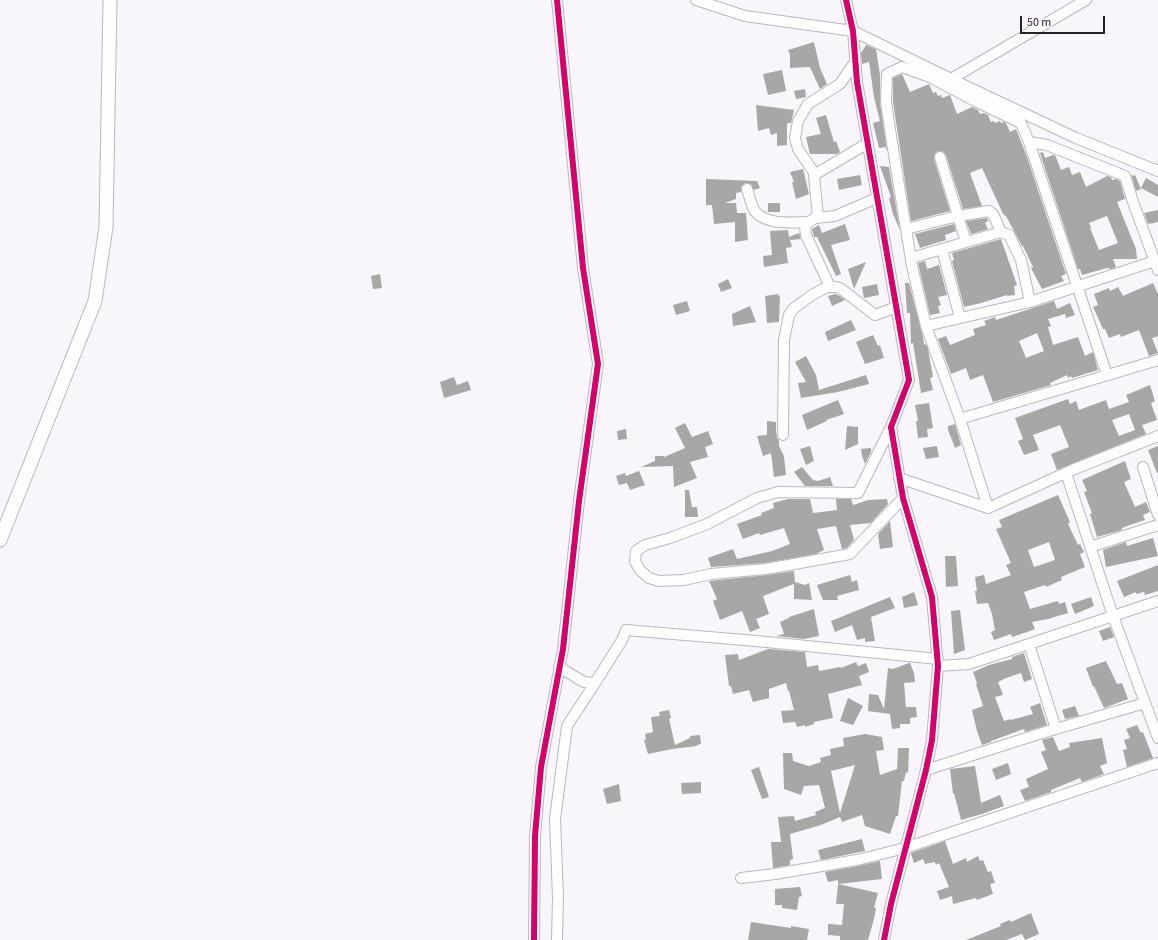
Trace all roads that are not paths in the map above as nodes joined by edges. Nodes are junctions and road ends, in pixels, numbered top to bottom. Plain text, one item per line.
1 (110, 0) edge
2 (557, 0) edge
3 (696, 0) edge
4 (846, 0) edge
5 (1086, 0) edge
6 (853, 31) junction
7 (855, 62) junction
8 (951, 79) junction
9 (1029, 142) junction
10 (868, 143) junction
11 (940, 157) dead end
12 (1158, 172) edge
13 (815, 174) junction
14 (747, 189) dead end
15 (878, 198) junction
16 (958, 216) junction
17 (813, 220) junction
18 (906, 229) junction
19 (1001, 232) junction
20 (966, 242) junction
21 (942, 249) junction
22 (911, 258) junction
23 (1157, 264) edge
24 (1077, 286) junction
25 (830, 287) junction
26 (1030, 302) junction
27 (897, 306) junction
28 (960, 318) junction
29 (926, 326) junction
30 (1158, 360) edge
31 (1107, 375) junction
32 (960, 419) junction
33 (891, 427) junction
34 (783, 435) dead end
35 (1158, 436) edge
36 (1143, 467) dead end
37 (1066, 473) junction
38 (899, 478) junction
39 (903, 498) junction
40 (988, 508) junction
41 (1158, 515) edge
42 (1158, 526) edge
43 (0, 540) edge
44 (1090, 547) junction
45 (1158, 602) edge
46 (1113, 616) junction
47 (1029, 644) junction
48 (938, 663) junction
49 (559, 666) junction
50 (595, 683) junction
51 (1145, 703) junction
52 (1056, 729) junction
53 (1158, 738) edge
54 (1158, 763) edge
55 (926, 770) junction
56 (905, 848) junction
57 (741, 878) dead end
58 (534, 940) edge
59 (557, 940) edge
60 (884, 940) edge

1 - 43 street
2 - 49 street
3 - 6 street
4 - 6 street
5 - 8 street
6 - 7 street
6 - 8 street
7 - 10 street
7 - 13 street
8 - 12 street
9 - 18 street
9 - 23 street
9 - 24 street
10 - 13 street
10 - 15 street
11 - 16 street
13 - 17 street
14 - 17 street
15 - 17 street
15 - 27 street
16 - 18 street
16 - 19 street
16 - 20 street
17 - 25 street
18 - 22 street
19 - 20 street
19 - 26 street
20 - 21 street
21 - 22 street
21 - 28 street
22 - 29 street
23 - 24 street
24 - 26 street
24 - 31 street
25 - 27 street
25 - 34 street
26 - 28 street
27 - 33 street
28 - 29 street
29 - 32 street
30 - 31 street
31 - 32 street
32 - 40 street
33 - 38 street
33 - 39 street
35 - 37 street
36 - 41 street
37 - 40 street
37 - 44 street
38 - 39 street
38 - 40 street
39 - 48 street
42 - 44 street
44 - 46 street
45 - 46 street
46 - 47 street
46 - 51 street
47 - 48 street
47 - 52 street
48 - 50 street
48 - 55 street
49 - 50 street
49 - 58 street
50 - 59 street
51 - 52 street
51 - 53 street
52 - 55 street
54 - 56 street
55 - 56 street
56 - 57 street
56 - 60 street

